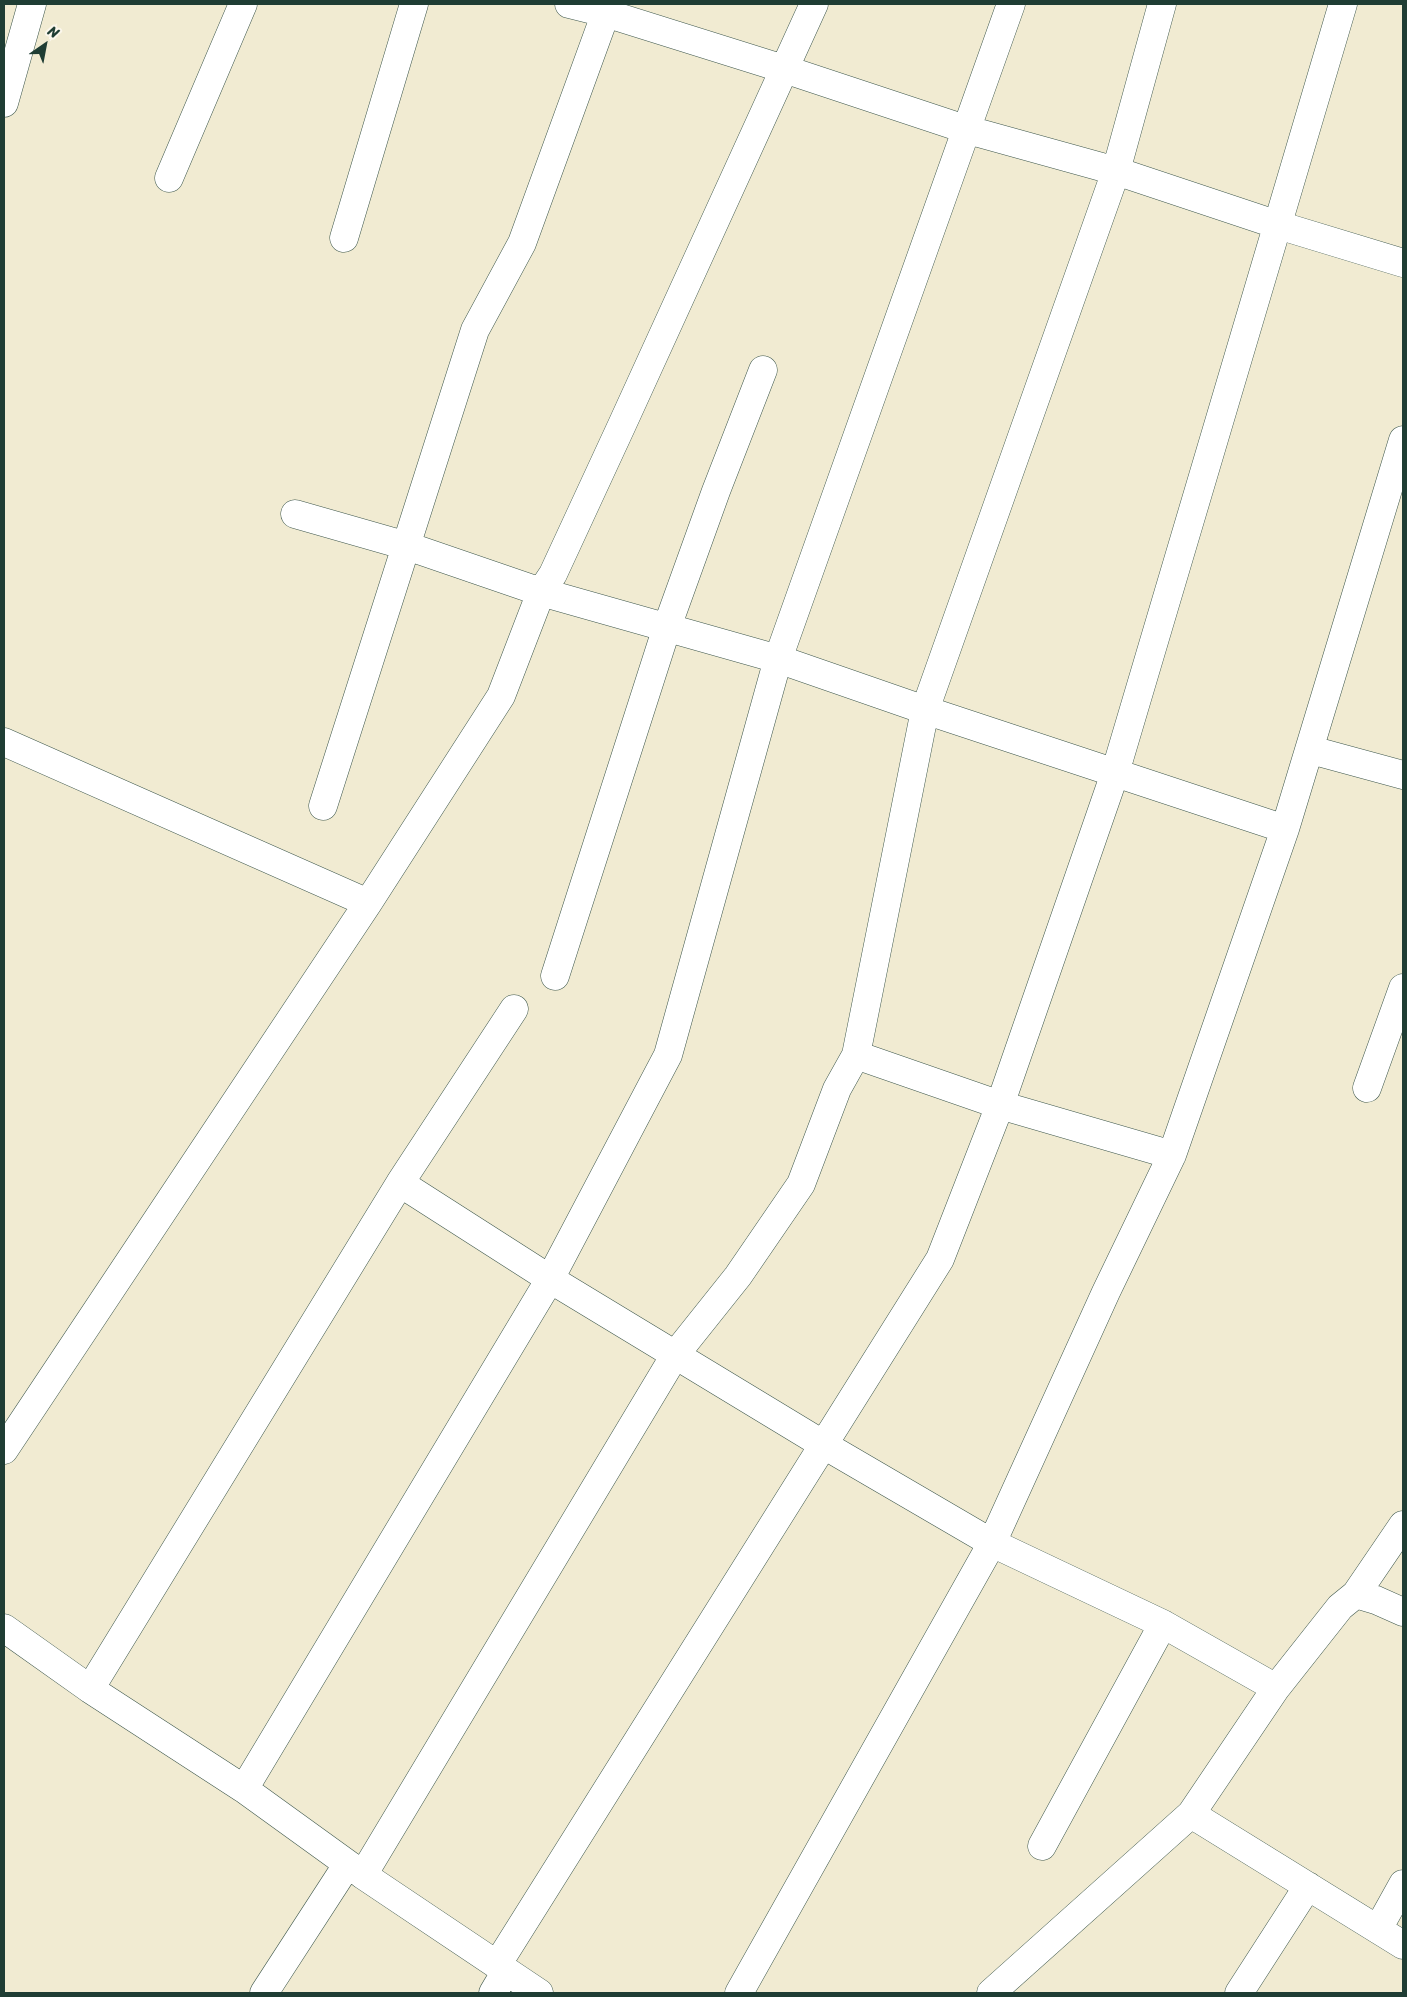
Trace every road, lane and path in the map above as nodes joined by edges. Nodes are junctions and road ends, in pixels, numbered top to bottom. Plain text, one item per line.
1 (32, 4) edge
2 (243, 4) edge
3 (414, 4) edge
4 (569, 4) edge
5 (814, 4) edge
6 (1011, 4) edge
7 (1162, 4) edge
8 (1343, 4) edge
9 (607, 8) edge
10 (784, 69) junction
11 (4, 103) edge
12 (968, 130) junction
13 (1116, 171) junction
14 (169, 178) dead end
15 (1278, 225) junction
16 (344, 238) dead end
17 (1403, 263) edge
18 (763, 370) dead end
19 (1403, 440) edge
20 (1395, 495) edge
21 (295, 514) dead end
22 (407, 546) junction
23 (541, 592) junction
24 (667, 628) junction
25 (778, 659) junction
26 (924, 710) junction
27 (4, 742) edge
28 (1311, 750) junction
29 (1115, 773) junction
30 (1403, 775) edge
31 (323, 806) dead end
32 (1285, 830) junction
33 (368, 903) junction
34 (555, 976) dead end
35 (1403, 988) edge
36 (514, 1009) dead end
37 (856, 1055) junction
38 (1368, 1088) dead end
39 (1000, 1105) junction
40 (1172, 1155) junction
41 (400, 1183) junction
42 (550, 1279) junction
43 (674, 1355) junction
44 (824, 1445) junction
45 (4, 1450) edge
46 (1403, 1525) edge
47 (992, 1544) junction
48 (1356, 1594) junction
49 (1403, 1612) edge
50 (1162, 1624) junction
51 (4, 1628) edge
52 (1276, 1688) junction
53 (90, 1689) junction
54 (244, 1789) junction
55 (1191, 1814) junction
56 (1042, 1846) dead end
57 (355, 1870) junction
58 (1403, 1884) edge
59 (1308, 1886) junction
60 (1378, 1929) junction
61 (1403, 1944) edge
62 (499, 1976) edge
63 (264, 1993) edge
64 (539, 1993) edge
65 (739, 1993) edge
66 (991, 1993) edge
67 (1239, 1993) edge

1 - 11 street
2 - 14 street
3 - 16 street
4 - 9 street
5 - 10 street
6 - 12 street
7 - 13 street
8 - 15 street
9 - 10 street
9 - 22 street
10 - 12 street
10 - 23 street
12 - 13 street
12 - 25 street
13 - 15 street
13 - 26 street
15 - 17 street
15 - 29 street
18 - 24 street
19 - 20 street
20 - 28 street
21 - 22 street
22 - 23 street
22 - 31 street
23 - 24 street
23 - 33 street
24 - 25 street
24 - 34 street
25 - 26 street
25 - 42 street
26 - 29 street
26 - 37 street
27 - 33 street
28 - 30 street
28 - 32 street
29 - 32 street
29 - 39 street
32 - 40 street
33 - 45 street
35 - 38 street
36 - 41 street
37 - 39 street
37 - 43 street
39 - 40 street
39 - 44 street
40 - 47 street
41 - 42 street
41 - 53 street
42 - 43 street
42 - 54 street
43 - 44 street
43 - 57 street
44 - 47 street
44 - 62 street
46 - 48 street
47 - 50 street
47 - 65 street
48 - 49 street
48 - 52 street
50 - 52 street
50 - 56 street
51 - 53 street
52 - 55 street
53 - 54 street
54 - 57 street
55 - 59 street
55 - 66 street
57 - 62 street
57 - 63 street
58 - 60 street
59 - 60 street
59 - 67 street
60 - 61 street
62 - 64 street

